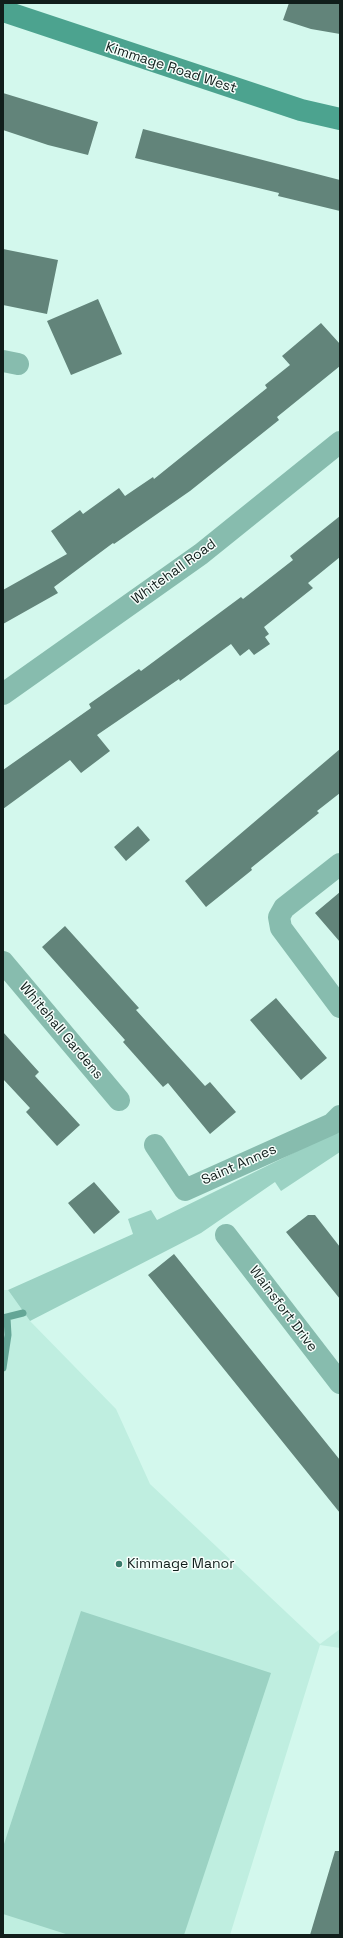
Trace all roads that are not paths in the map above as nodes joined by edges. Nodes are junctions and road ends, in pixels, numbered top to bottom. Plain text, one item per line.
1 (3, 11) edge
2 (340, 119) edge
3 (340, 442) edge
4 (3, 694) edge
5 (340, 864) edge
6 (3, 962) edge
7 (340, 1007) edge
8 (119, 1100) dead end
9 (340, 1116) edge
10 (155, 1145) dead end
11 (226, 1235) dead end
12 (340, 1383) edge

1 - 2 main road, Kimmage Road West
3 - 4 street, Whitehall Road
5 - 7 street
6 - 8 street, Whitehall Gardens
9 - 10 street, Saint Annes
11 - 12 street, Wainsfort Drive

